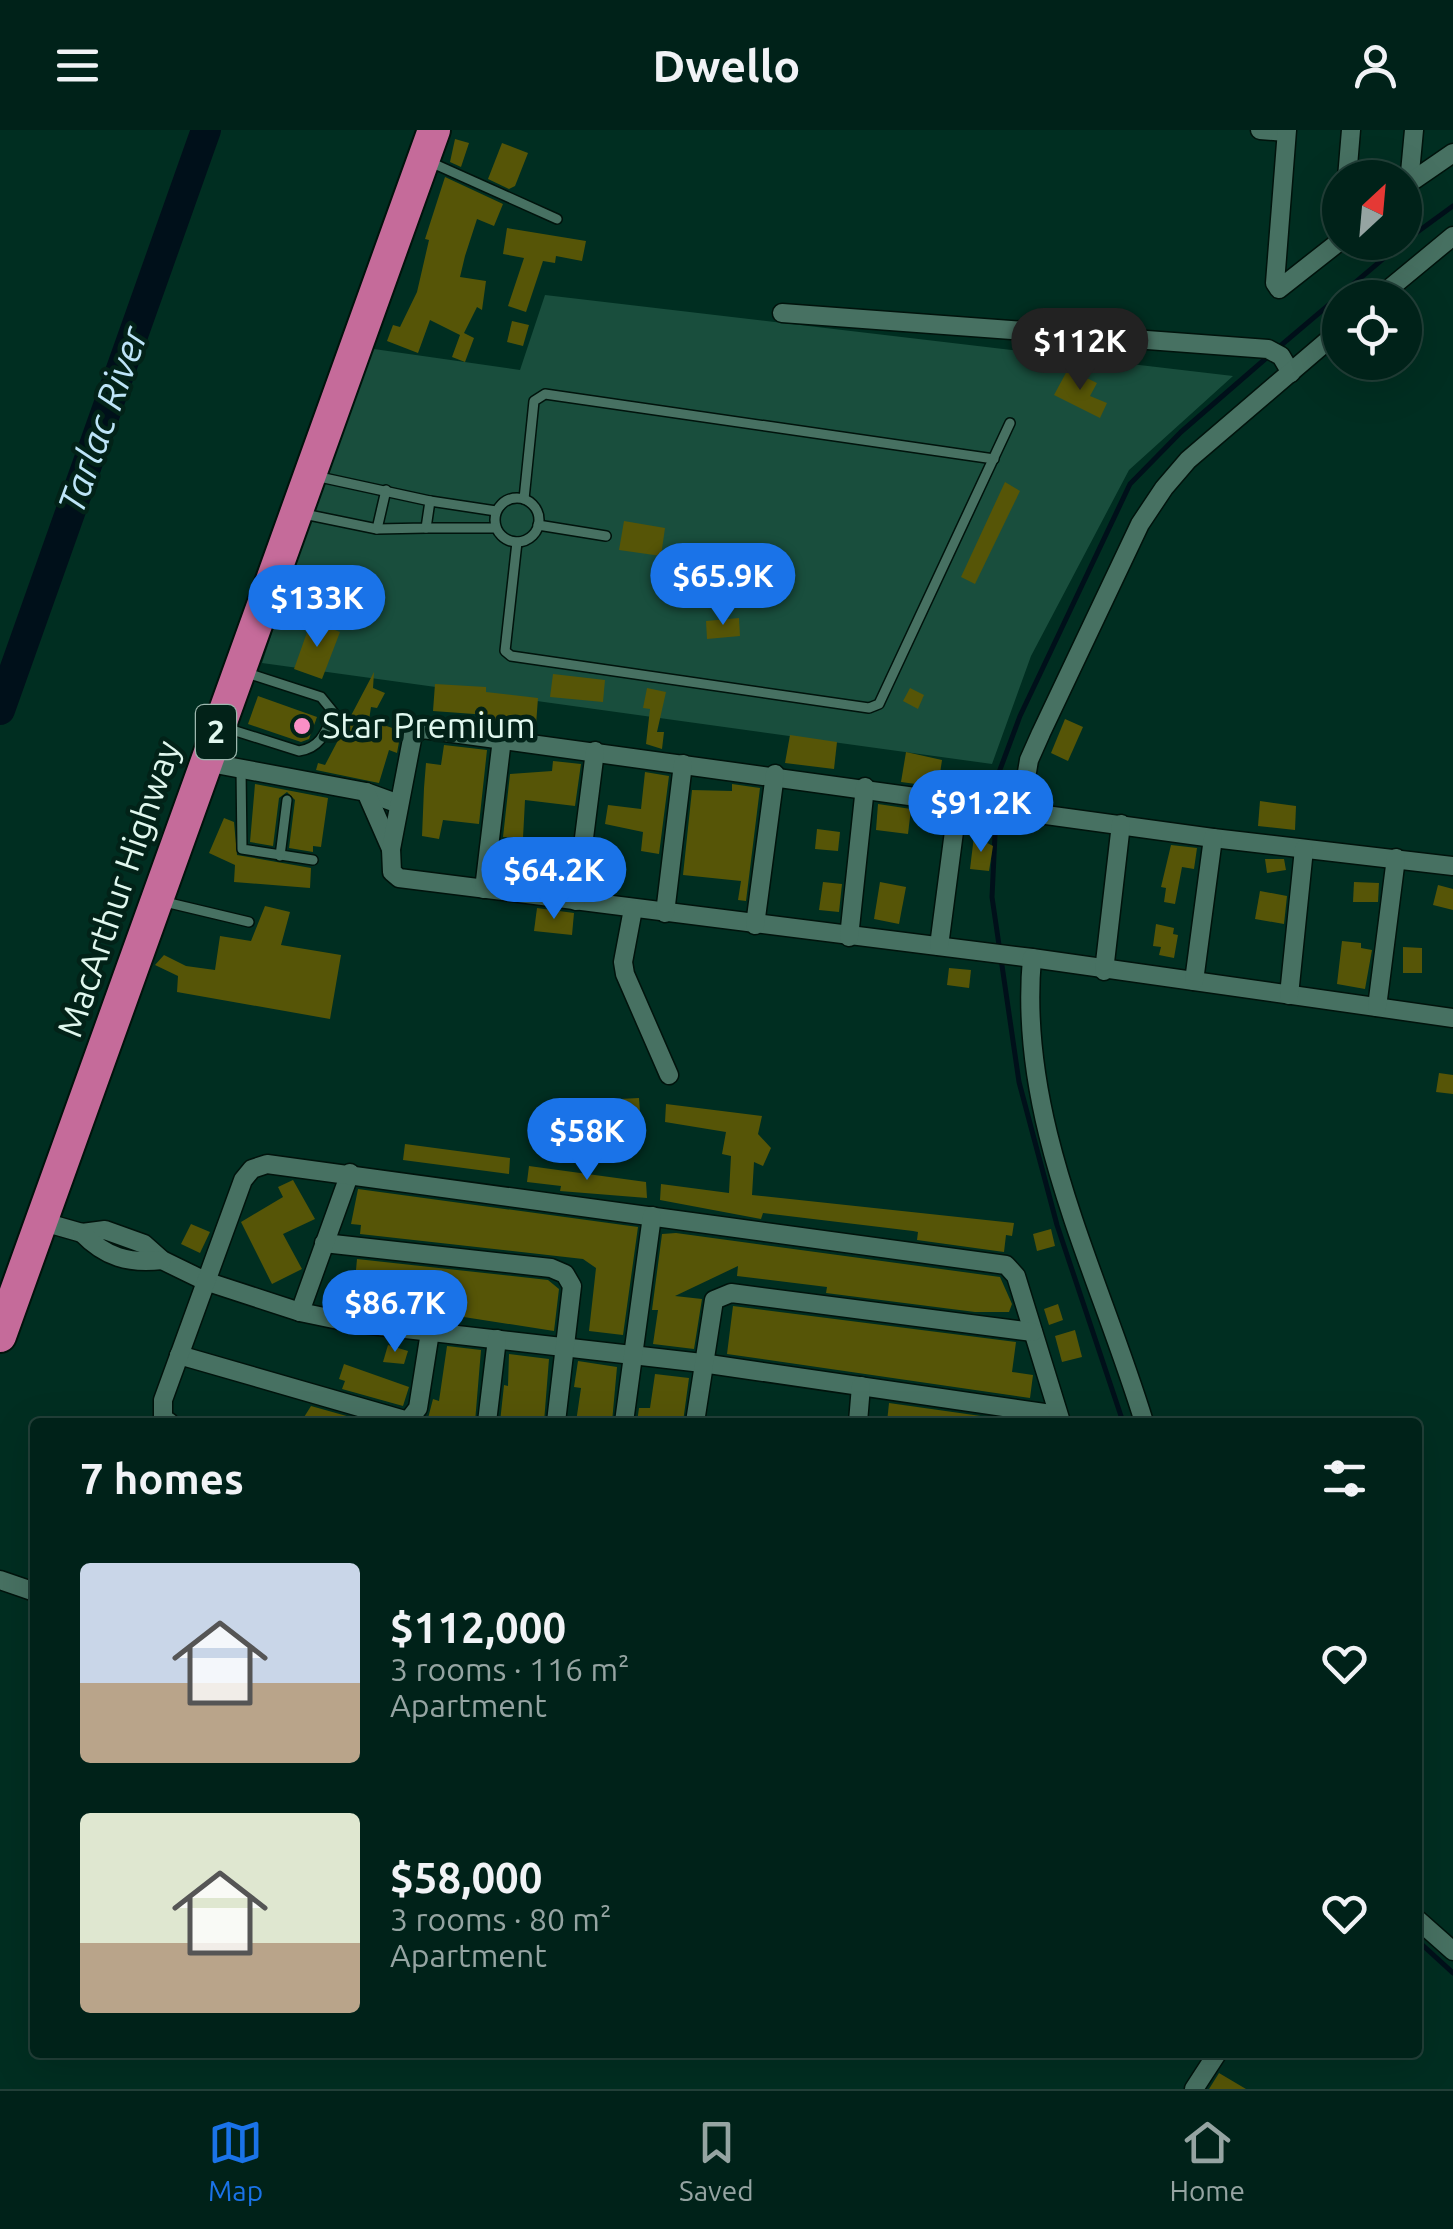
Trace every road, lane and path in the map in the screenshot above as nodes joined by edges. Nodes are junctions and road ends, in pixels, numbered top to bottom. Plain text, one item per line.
1 (1260, 130) edge
2 (1350, 130) edge
3 (1414, 130) edge
4 (1286, 131) edge
5 (428, 144) edge
6 (1453, 152) edge
7 (1348, 160) edge
8 (1410, 160) edge
9 (1422, 174) edge
10 (556, 220) dead end
11 (1453, 236) edge
12 (1322, 255) edge
13 (1400, 280) edge
14 (782, 312) dead end
15 (1322, 346) edge
16 (1291, 373) junction
17 (1010, 423) dead end
18 (994, 460) junction
19 (310, 475) junction
20 (386, 490) junction
21 (524, 499) junction
22 (430, 500) junction
23 (496, 511) junction
24 (297, 512) junction
25 (538, 525) junction
26 (426, 528) junction
27 (496, 528) junction
28 (377, 529) junction
29 (606, 536) dead end
30 (517, 542) junction
31 (238, 671) junction
32 (218, 726) junction
33 (502, 739) junction
34 (595, 751) junction
35 (204, 762) junction
36 (683, 764) junction
37 (241, 769) junction
38 (775, 774) junction
39 (865, 788) junction
40 (366, 792) junction
41 (287, 800) dead end
42 (958, 801) junction
43 (399, 804) junction
44 (1021, 808) junction
45 (1121, 824) junction
46 (1213, 838) junction
47 (391, 849) junction
48 (1304, 849) junction
49 (280, 856) junction
50 (1396, 858) junction
51 (313, 860) dead end
52 (1453, 866) edge
53 (484, 889) junction
54 (157, 900) junction
55 (576, 901) junction
56 (634, 908) junction
57 (665, 913) junction
58 (249, 922) dead end
59 (756, 924) junction
60 (850, 937) junction
61 (939, 946) junction
62 (1032, 958) junction
63 (1104, 972) junction
64 (1194, 981) junction
65 (1289, 995) junction
66 (1377, 1007) junction
67 (1453, 1018) edge
68 (669, 1074) dead end
69 (350, 1174) junction
70 (652, 1216) junction
71 (40, 1221) junction
72 (324, 1244) junction
73 (206, 1281) junction
74 (300, 1312) junction
75 (430, 1332) junction
76 (1033, 1332) junction
77 (0, 1336) edge
78 (497, 1340) junction
79 (566, 1347) junction
80 (633, 1354) junction
81 (179, 1355) junction
82 (702, 1363) junction
83 (861, 1386) junction
84 (163, 1418) edge
85 (398, 1418) edge
86 (410, 1418) edge
87 (487, 1418) edge
88 (557, 1418) edge
89 (625, 1418) edge
90 (695, 1418) edge
91 (858, 1418) edge
92 (1059, 1418) edge
93 (1143, 1418) edge
94 (0, 1580) edge
95 (30, 1590) edge
96 (1422, 1924) edge
97 (1453, 1951) edge
98 (1214, 2058) edge
99 (1194, 2089) edge

1 - 4 street
2 - 7 street
3 - 8 street
4 - 12 street
5 - 10 lane
5 - 19 highway, MacArthur Highway / 2
6 - 9 street
11 - 13 street
14 - 16 street
15 - 16 street
16 - 44 street
17 - 18 lane
18 - 21 lane
18 - 30 lane
19 - 20 lane
19 - 24 highway, MacArthur Highway / 2
20 - 22 lane
20 - 28 lane
21 - 23 lane
21 - 25 lane
22 - 23 lane
22 - 26 lane
23 - 27 lane
24 - 28 lane
24 - 31 highway, MacArthur Highway / 2
25 - 29 lane
25 - 30 lane
26 - 27 lane
26 - 28 lane
27 - 30 lane
31 - 32 highway, MacArthur Highway / 2
31 - 32 lane
32 - 35 highway, MacArthur Highway / 2
33 - 34 street
33 - 43 street
33 - 53 street
34 - 36 street
34 - 55 street
35 - 37 street
35 - 54 highway, MacArthur Highway / 2
36 - 38 street
36 - 57 street
37 - 40 street
37 - 49 lane
38 - 39 street
38 - 59 street
39 - 42 street
39 - 60 street
40 - 43 street
40 - 47 street
41 - 49 lane
42 - 44 street
42 - 61 street
43 - 47 street
44 - 45 street
45 - 46 street
45 - 63 street
46 - 48 street
46 - 64 street
47 - 53 street
48 - 50 street
48 - 65 street
49 - 51 lane
50 - 52 street
50 - 66 street
53 - 55 street
54 - 58 lane
54 - 71 highway, MacArthur Highway / 2
55 - 56 street
56 - 57 street
56 - 68 street
57 - 59 street
59 - 60 street
60 - 61 street
61 - 62 street
62 - 63 street
62 - 93 street
63 - 64 street
64 - 65 street
65 - 66 street
66 - 67 street
69 - 70 street
69 - 72 street
69 - 73 street
70 - 76 street
70 - 80 street
71 - 73 street
71 - 77 highway, MacArthur Highway / 2
72 - 74 street
72 - 79 street
73 - 74 street
73 - 81 street
74 - 75 street
75 - 78 street
75 - 86 street
76 - 82 street
76 - 92 street
78 - 79 street
78 - 87 street
79 - 80 street
79 - 88 street
80 - 82 street
80 - 89 street
81 - 84 street
81 - 85 street
82 - 83 street
82 - 90 street
83 - 91 street
83 - 92 street
94 - 95 street
96 - 97 street
98 - 99 street

